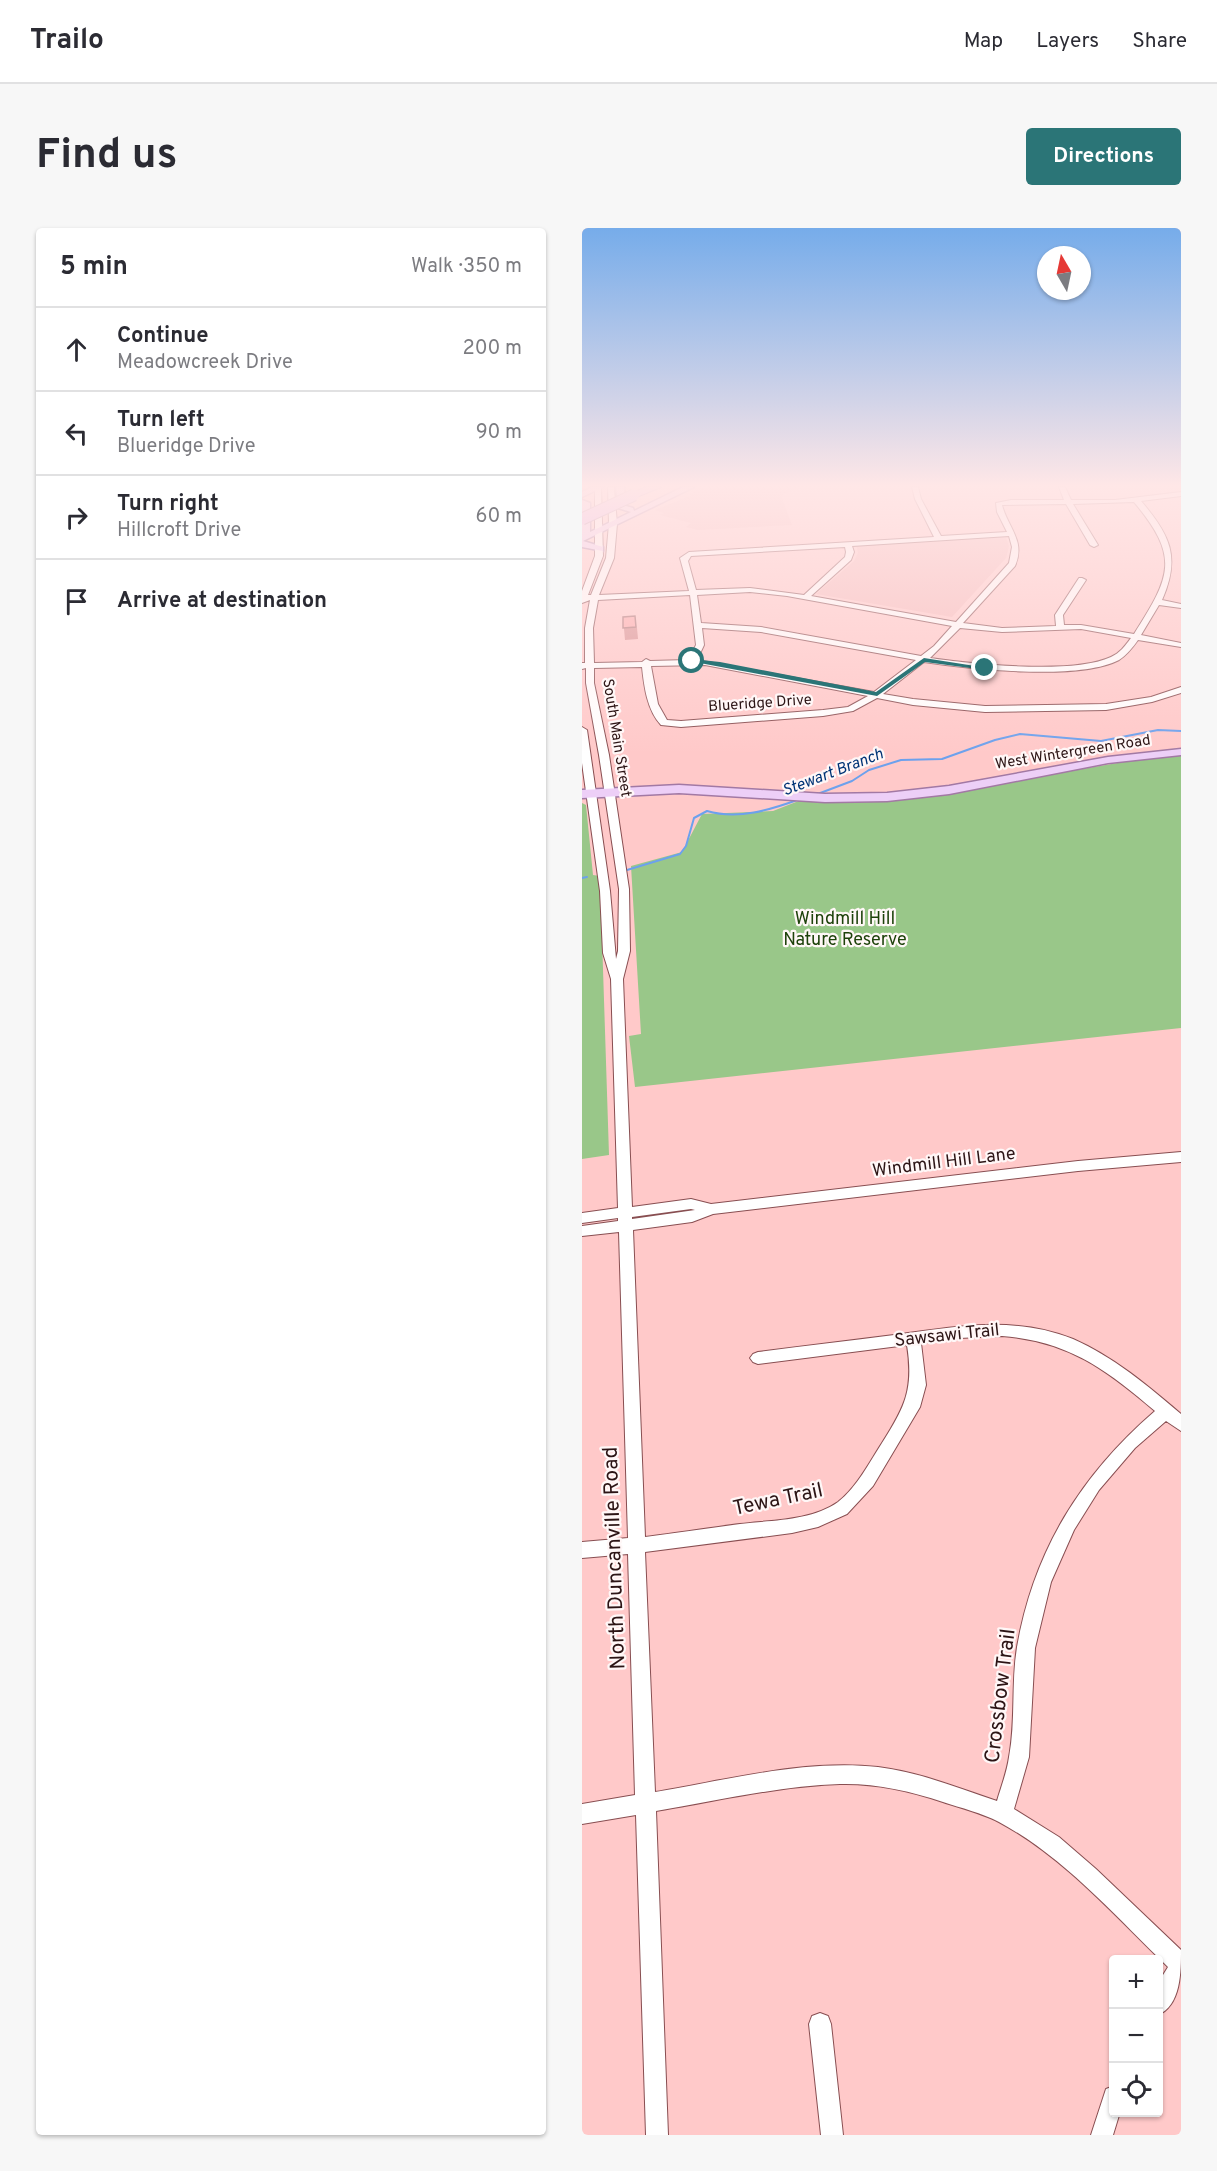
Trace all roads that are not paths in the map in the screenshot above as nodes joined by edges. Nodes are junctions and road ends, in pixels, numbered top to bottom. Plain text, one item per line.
1 (591, 576) edge
2 (603, 576) edge
3 (687, 576) edge
4 (829, 576) edge
5 (1001, 576) edge
6 (1169, 576) edge
7 (1082, 580) dead end
8 (693, 592) junction
9 (806, 597) junction
10 (594, 598) junction
11 (582, 600) edge
12 (1157, 602) junction
13 (1181, 606) edge
14 (957, 625) junction
15 (698, 626) junction
16 (1060, 627) junction
17 (586, 628) edge
18 (1135, 636) junction
19 (1181, 645) edge
20 (924, 660) junction
21 (692, 661) junction
22 (646, 662) junction
23 (586, 666) edge
24 (1181, 690) edge
25 (877, 694) junction
26 (582, 733) edge
27 (603, 751) junction
28 (1181, 752) edge
29 (970, 785) junction
30 (609, 788) junction
31 (586, 790) edge
32 (781, 793) junction
33 (624, 889) junction
34 (604, 891) junction
35 (617, 980) junction
36 (1181, 1157) edge
37 (582, 1218) edge
38 (625, 1219) junction
39 (582, 1232) edge
40 (913, 1338) junction
41 (758, 1358) dead end
42 (1166, 1411) junction
43 (1181, 1424) edge
44 (637, 1546) junction
45 (588, 1550) edge
46 (647, 1804) junction
47 (1003, 1813) junction
48 (582, 1814) edge
49 (1181, 1965) edge
50 (1163, 1996) edge
51 (820, 2024) dead end
52 (1109, 2111) edge
53 (657, 2135) edge
54 (832, 2135) edge
55 (1102, 2135) edge

1 - 11 street
2 - 10 street, South Main Street
3 - 8 street
4 - 9 street
5 - 14 street, Blueridge Drive
6 - 12 street
7 - 16 street
8 - 9 street
8 - 10 street
8 - 15 street
9 - 14 street
10 - 11 street
10 - 17 street, South Main Street
12 - 13 street
12 - 18 street
14 - 16 street
14 - 20 street, Blueridge Drive
15 - 20 street
15 - 21 street
16 - 18 street
17 - 23 street, South Main Street
18 - 19 street
18 - 20 street
20 - 25 street, Blueridge Drive
21 - 22 street
21 - 25 street
22 - 23 street
22 - 25 street, Blueridge Drive
23 - 27 street, South Main Street
24 - 25 street
26 - 27 street
26 - 31 street, South Main Street
27 - 30 street, South Main Street
28 - 29 main road, West Wintergreen Road
29 - 32 main road, West Wintergreen Road
29 - 32 main road, West Wintergreen Road
30 - 31 main road, West Wintergreen Road
30 - 32 main road, West Wintergreen Road
30 - 33 street, South Main Street
31 - 34 street, South Main Street
33 - 34 street
33 - 35 street, North Duncanville Road
34 - 35 street, North Duncanville Road
35 - 38 street, North Duncanville Road
36 - 38 street, Windmill Hill Lane
37 - 38 street, Windmill Hill Lane
38 - 39 street, Windmill Hill Lane
38 - 44 street, North Duncanville Road
40 - 41 street, Sawsawi Trail
40 - 42 street, Sawsawi Trail
40 - 44 street, Tewa Trail
42 - 43 street, Sawsawi Trail
42 - 47 street, Crossbow Trail
44 - 45 street, Tewa Trail
44 - 46 street, North Duncanville Road
46 - 47 street
46 - 48 street
46 - 53 street, North Duncanville Road
47 - 49 street
49 - 50 street
51 - 54 street
52 - 55 street

